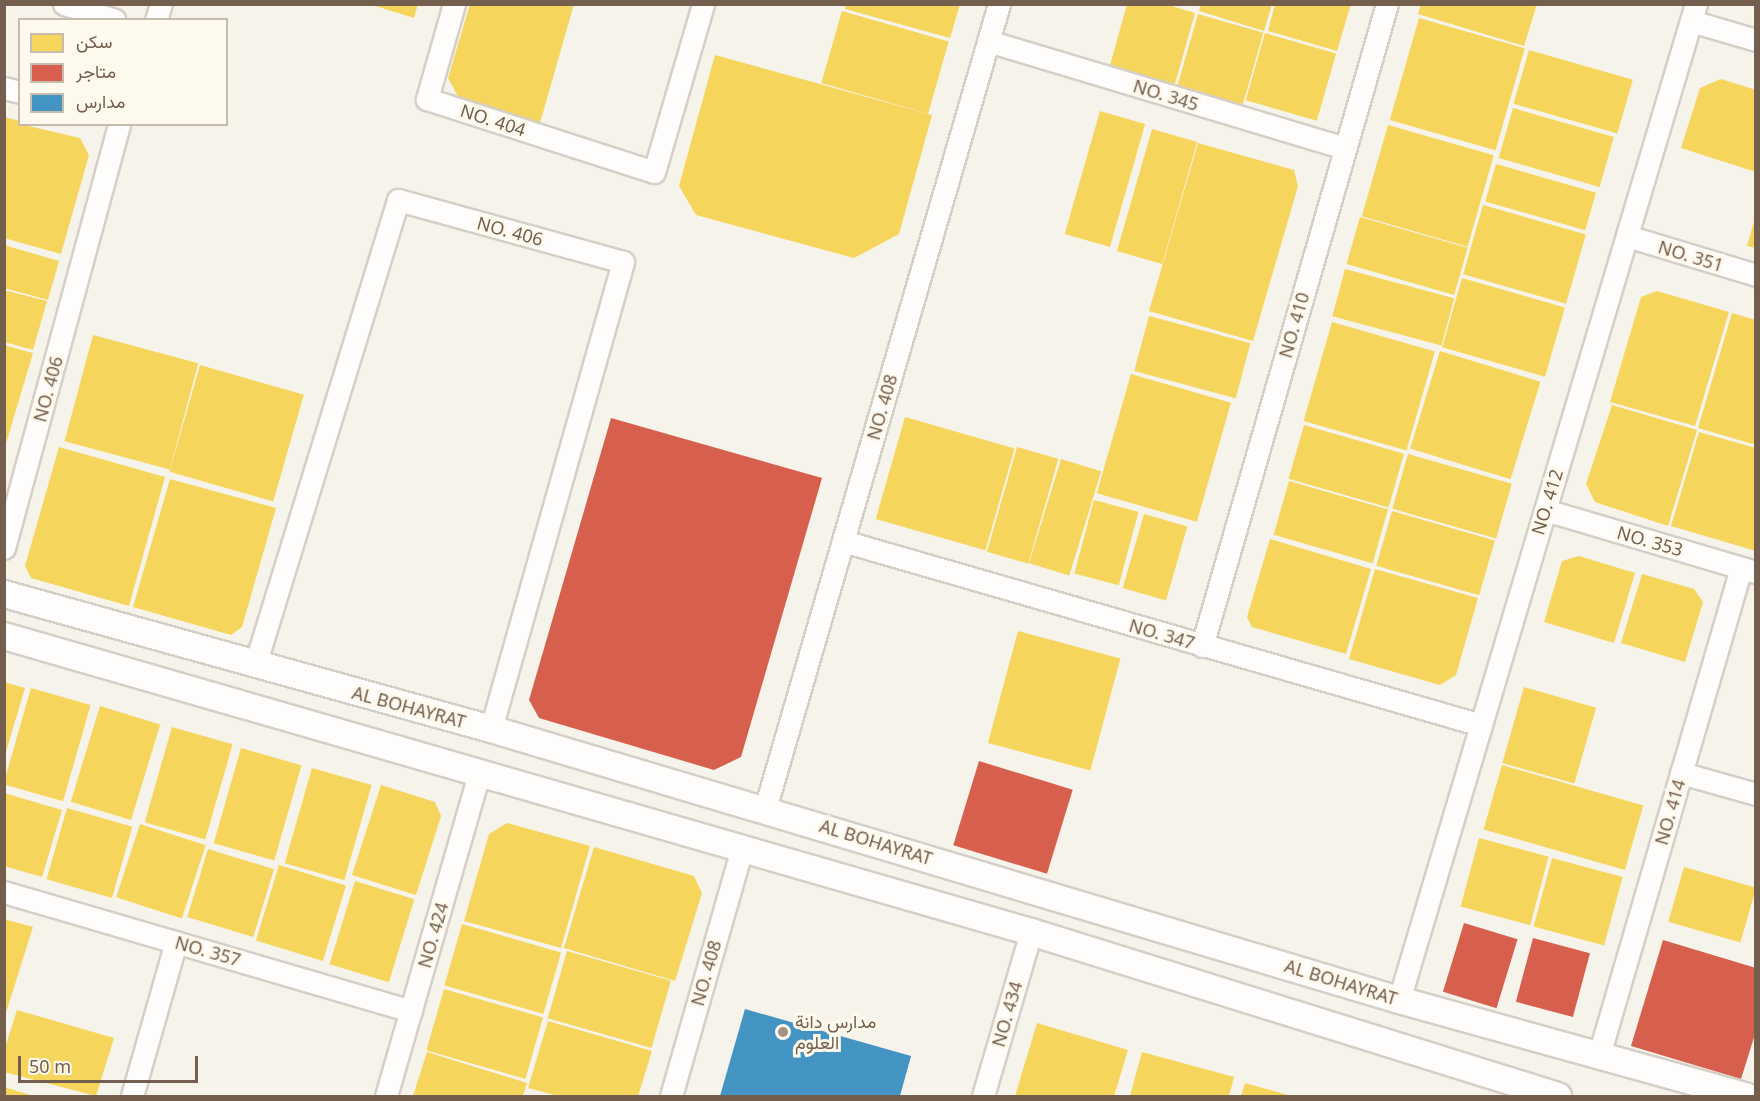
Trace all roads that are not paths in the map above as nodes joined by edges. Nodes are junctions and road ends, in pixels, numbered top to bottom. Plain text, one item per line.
1 (64, 4) edge
2 (454, 4) edge
3 (703, 4) edge
4 (999, 4) edge
5 (1387, 4) edge
6 (1693, 13) edge
7 (110, 18) edge
8 (1755, 40) edge
9 (988, 41) junction
10 (118, 126) edge
11 (1344, 148) junction
12 (1627, 236) junction
13 (1755, 275) edge
14 (1545, 510) junction
15 (843, 541) junction
16 (4, 548) edge
17 (1748, 570) edge
18 (4, 594) edge
19 (4, 636) edge
20 (1202, 646) junction
21 (255, 665) junction
22 (1481, 725) junction
23 (491, 729) junction
24 (479, 773) junction
25 (1681, 773) junction
26 (1755, 794) edge
27 (765, 809) junction
28 (742, 849) junction
29 (4, 892) edge
30 (1051, 895) junction
31 (1035, 933) junction
32 (176, 942) junction
33 (1399, 1000) junction
34 (411, 1011) junction
35 (1599, 1055) junction
36 (1503, 1089) edge
37 (132, 1096) edge
38 (386, 1096) edge
39 (671, 1096) edge
40 (983, 1096) edge
41 (1558, 1096) edge
42 (1746, 1096) edge

1 - 7 street
2 - 3 street, NO. 404
4 - 9 street, NO. 408
5 - 11 street, NO. 410
6 - 8 street
6 - 12 street, NO. 412
9 - 11 street, NO. 345
9 - 15 street, NO. 408
10 - 16 street, NO. 406
11 - 20 street, NO. 410
12 - 13 street, NO. 351
12 - 14 street, NO. 412
14 - 17 street, NO. 353
14 - 22 street, NO. 412
15 - 20 street, NO. 347
15 - 27 street, NO. 408
17 - 25 street, NO. 414
18 - 21 street, AL BOHAYRAT
19 - 24 street
20 - 22 street, NO. 347
21 - 23 street, AL BOHAYRAT
21 - 23 street, NO. 406
22 - 33 street, NO. 412
23 - 27 street, AL BOHAYRAT
24 - 28 street
24 - 34 street, NO. 424
25 - 26 street
25 - 35 street, NO. 414
27 - 30 street, AL BOHAYRAT
28 - 31 street
28 - 39 street, NO. 408
29 - 32 street, NO. 357
30 - 31 street
30 - 33 street, AL BOHAYRAT
31 - 36 street
31 - 40 street, NO. 434
32 - 34 street, NO. 357
32 - 37 street
33 - 35 street, AL BOHAYRAT
34 - 38 street, NO. 424
35 - 42 street, AL BOHAYRAT
36 - 41 street

